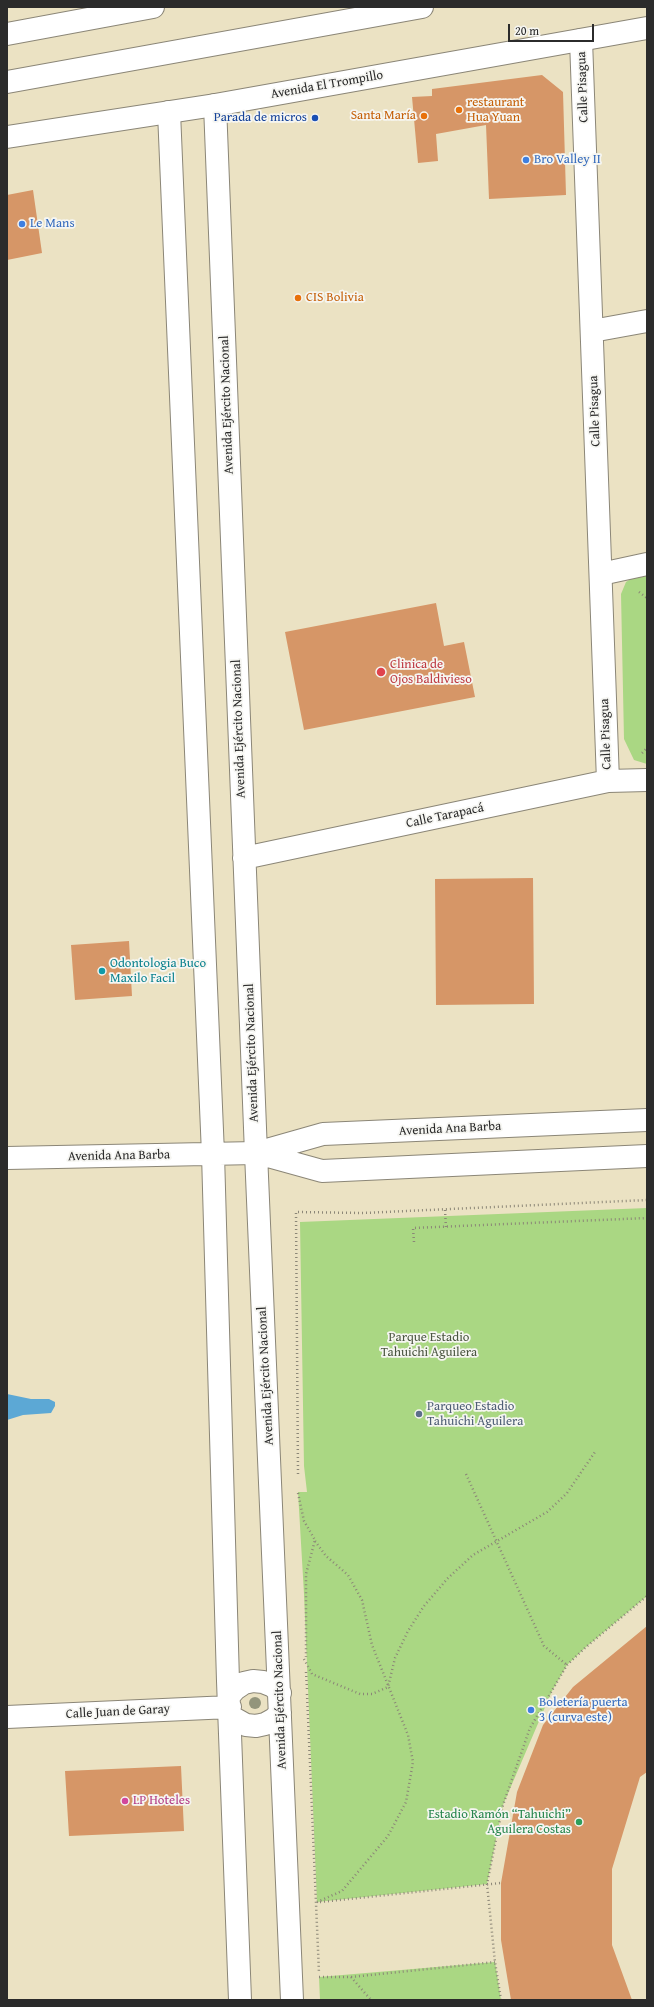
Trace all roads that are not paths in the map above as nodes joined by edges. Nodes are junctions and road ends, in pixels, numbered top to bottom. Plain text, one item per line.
1 (153, 7) edge
2 (422, 7) edge
3 (647, 28) edge
4 (7, 34) edge
5 (581, 40) junction
6 (7, 82) edge
7 (215, 105) junction
8 (169, 112) junction
9 (7, 137) edge
10 (647, 321) edge
11 (592, 331) junction
12 (647, 564) edge
13 (601, 574) junction
14 (647, 780) edge
15 (608, 782) junction
16 (244, 858) junction
17 (647, 1120) edge
18 (256, 1153) junction
19 (213, 1154) junction
20 (647, 1156) edge
21 (7, 1158) edge
22 (280, 1703) junction
23 (229, 1706) junction
24 (7, 1717) edge
25 (240, 2000) edge
26 (292, 2000) edge

1 - 4 street
2 - 6 street
3 - 5 street, Avenida El Trompillo
5 - 7 street, Avenida El Trompillo
5 - 11 street, Calle Pisagua
7 - 8 street, Avenida El Trompillo
7 - 16 street, Avenida Ejército Nacional
8 - 9 street, Avenida El Trompillo
8 - 19 street
10 - 11 street
11 - 13 street, Calle Pisagua
12 - 13 street
13 - 15 street, Calle Pisagua
14 - 15 street, Calle Tarapacá
15 - 16 street, Calle Tarapacá
16 - 18 street, Avenida Ejército Nacional
17 - 18 street, Avenida Ana Barba
18 - 19 street, Avenida Ana Barba
18 - 20 street, Avenida Ana Barba
18 - 22 street, Avenida Ejército Nacional
19 - 21 street, Avenida Ana Barba
19 - 23 street
22 - 23 street
22 - 23 street
22 - 26 street, Avenida Ejército Nacional
23 - 24 street, Calle Juan de Garay
23 - 25 street

